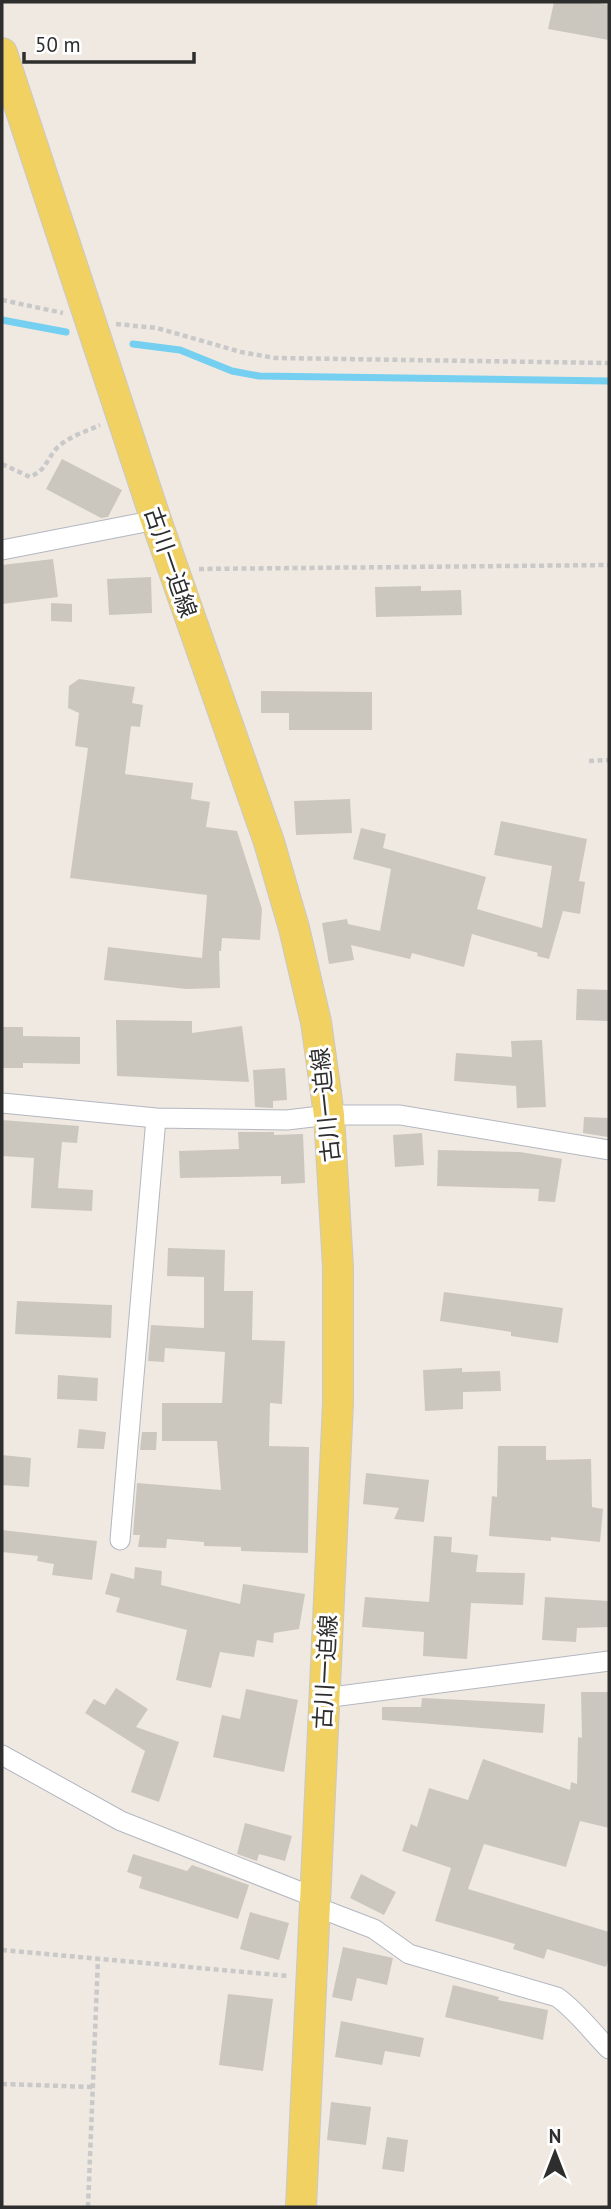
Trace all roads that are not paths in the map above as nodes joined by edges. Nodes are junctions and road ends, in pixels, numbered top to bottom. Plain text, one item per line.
1 (2, 53) edge
2 (156, 520) junction
3 (2, 550) edge
4 (2, 1103) edge
5 (329, 1115) junction
6 (156, 1118) junction
7 (609, 1150) edge
8 (120, 1540) dead end
9 (609, 1661) edge
10 (324, 1698) junction
11 (2, 1755) edge
12 (314, 1902) junction
13 (609, 2049) edge
14 (301, 2207) edge

1 - 2 main road, 古川一迫線
2 - 3 street
2 - 5 main road, 古川一迫線
4 - 6 street
5 - 6 street
5 - 7 street
5 - 10 main road, 古川一迫線
6 - 8 street
9 - 10 street
10 - 12 main road, 古川一迫線
11 - 12 street
12 - 13 street
12 - 14 main road, 古川一迫線

